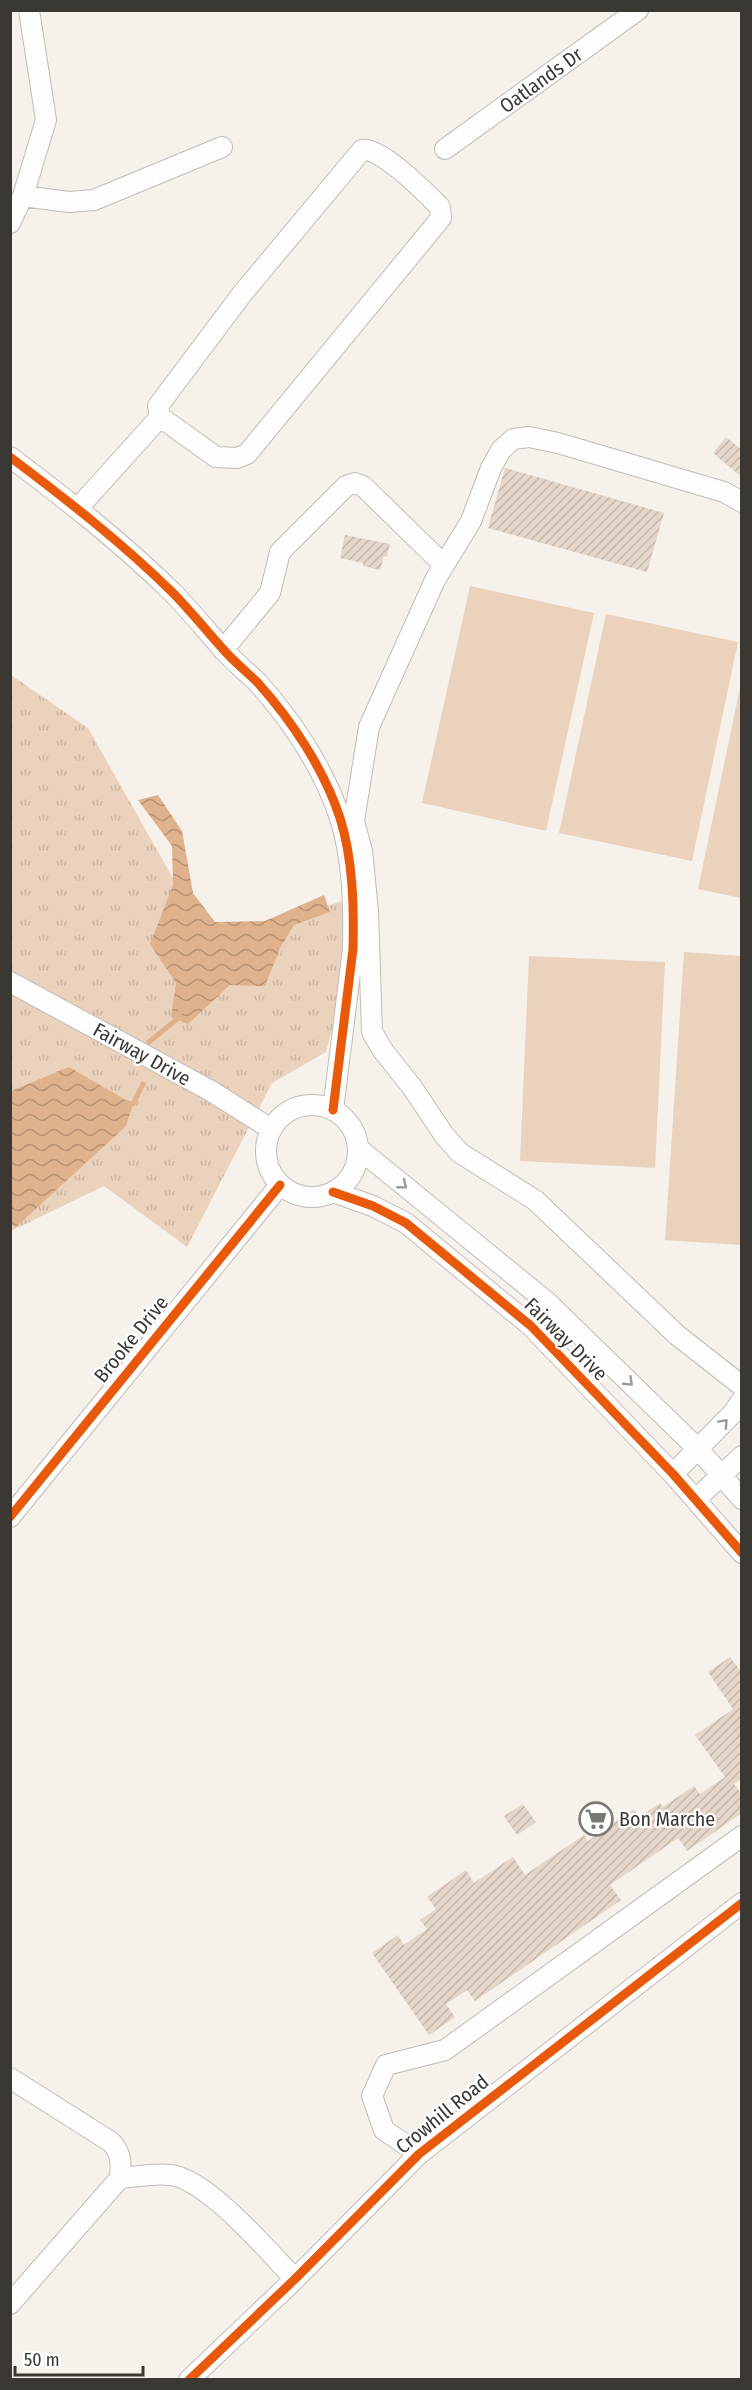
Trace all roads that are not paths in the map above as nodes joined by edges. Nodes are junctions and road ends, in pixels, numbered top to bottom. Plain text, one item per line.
1 (29, 10) edge
2 (638, 10) edge
3 (222, 147) dead end
4 (445, 149) dead end
5 (23, 196) junction
6 (10, 223) edge
7 (160, 417) junction
8 (10, 457) edge
9 (741, 502) edge
10 (78, 508) junction
11 (444, 565) junction
12 (224, 650) junction
13 (354, 821) junction
14 (349, 860) junction
15 (10, 982) edge
16 (333, 1110) junction
17 (271, 1129) junction
18 (358, 1148) junction
19 (280, 1185) junction
20 (333, 1192) junction
21 (741, 1386) edge
22 (741, 1400) edge
23 (699, 1450) junction
24 (741, 1456) edge
25 (673, 1474) junction
26 (721, 1474) junction
27 (696, 1499) junction
28 (741, 1499) edge
29 (10, 1517) edge
30 (741, 1553) edge
31 (741, 1836) edge
32 (741, 1903) edge
33 (10, 2078) edge
34 (419, 2154) junction
35 (120, 2178) junction
36 (295, 2279) junction
37 (10, 2304) edge
38 (189, 2379) edge

1 - 5 street
2 - 4 street, Oatlands Dr
3 - 5 street
5 - 6 street
7 - 7 street
7 - 10 street
8 - 10 street
9 - 11 street
10 - 12 street
11 - 12 street
11 - 13 street
12 - 14 street
13 - 14 street
13 - 21 street
14 - 16 street
15 - 17 street, Fairway Drive
16 - 17 street
16 - 18 street
17 - 19 street
18 - 20 street
18 -> 23 street, Fairway Drive
19 - 20 street
19 - 29 street, Brooke Drive
20 - 25 street, Fairway Drive
23 -> 22 street
23 - 25 street
23 - 26 street, Fairway Drive
24 - 26 street
25 - 27 street, Fairway Drive
26 - 27 street
26 - 28 street, Fairway Drive
27 - 30 street, Fairway Drive
31 - 34 street
32 - 34 street, Crowhill Road
33 - 35 street
34 - 36 street, Crowhill Road
35 - 36 street
35 - 37 street
36 - 38 street, Crowhill Road

